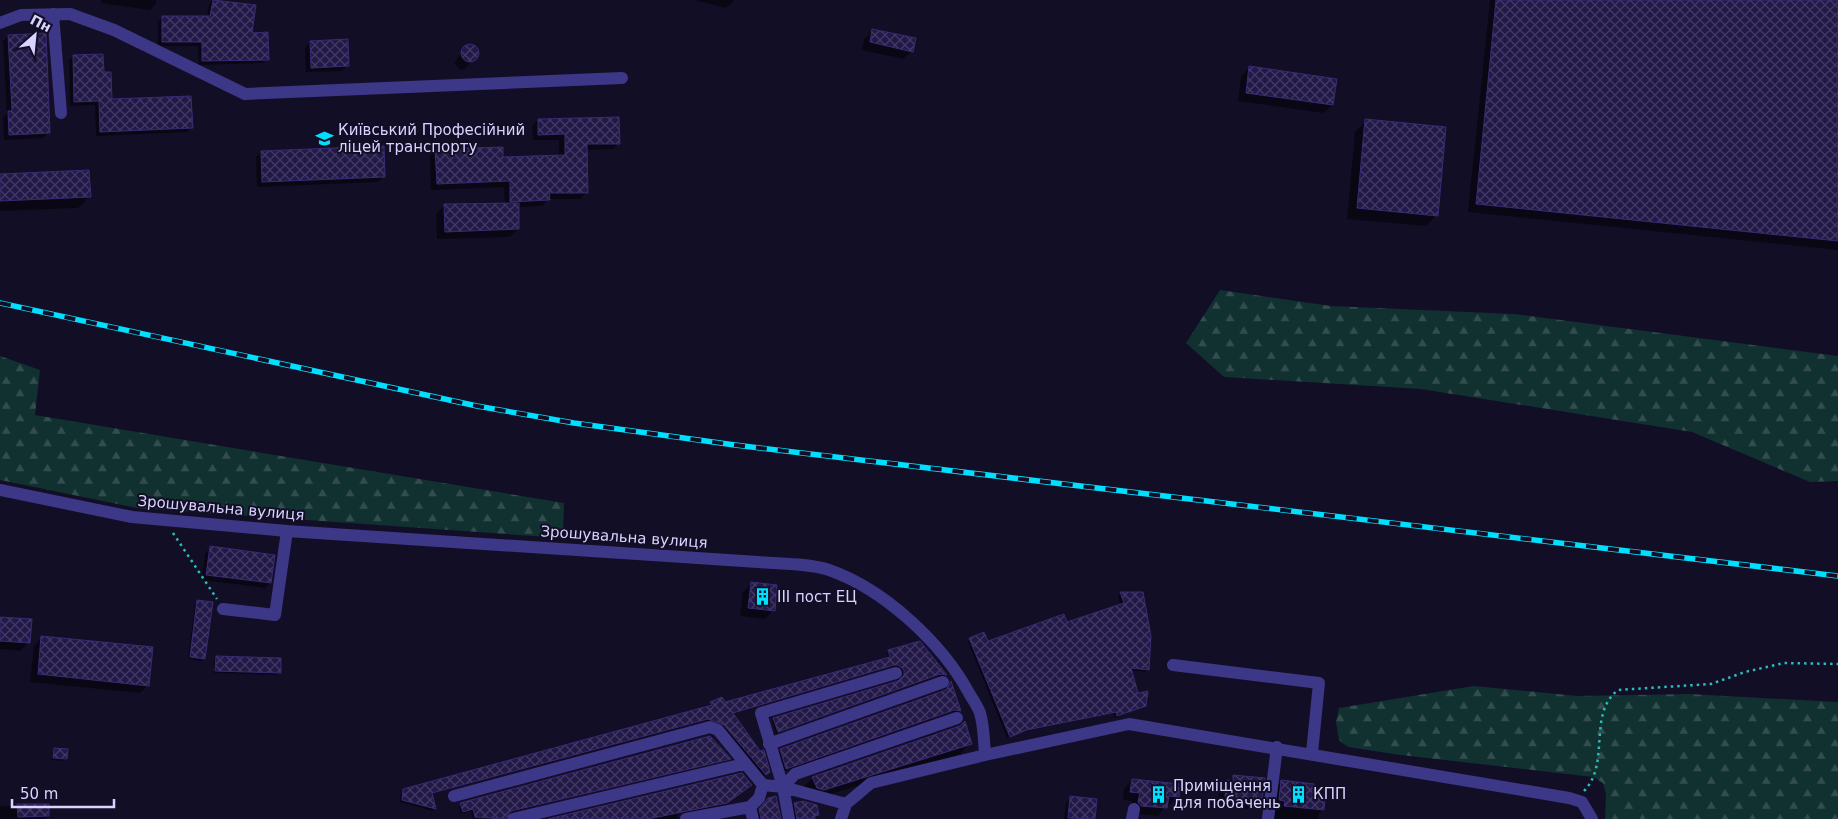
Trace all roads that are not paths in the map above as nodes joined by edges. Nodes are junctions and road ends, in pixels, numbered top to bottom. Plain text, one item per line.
1 (53, 14) junction
2 (0, 23) edge
3 (622, 78) dead end
4 (61, 113) dead end
5 (0, 490) edge
6 (286, 531) junction
7 (223, 609) road end
8 (1173, 665) dead end
9 (896, 673) dead end
10 (943, 682) dead end
11 (957, 718) dead end
12 (769, 744) junction
13 (1277, 747) junction
14 (1312, 753) junction
15 (985, 755) junction
16 (744, 764) junction
17 (763, 785) junction
18 (783, 787) junction
19 (454, 796) dead end
20 (846, 804) junction
21 (752, 813) edge
22 (715, 816) edge
23 (514, 819) edge
24 (686, 819) edge
25 (789, 819) edge
26 (841, 819) edge
27 (1268, 819) edge
28 (1592, 819) edge

1 - 2 street
1 - 3 street
1 - 4 street
5 - 6 street, Зрошувальна вулиця
6 - 7 street
6 - 15 street, Зрошувальна вулиця
8 - 14 street
9 - 12 street
10 - 12 street
11 - 18 street
12 - 18 street
13 - 14 street
13 - 15 street
13 - 27 street
14 - 28 street
15 - 20 street
16 - 17 street
16 - 19 street
16 - 23 street
17 - 18 street
17 - 21 street
18 - 20 street
18 - 25 street
20 - 26 street
21 - 22 street
22 - 24 street

